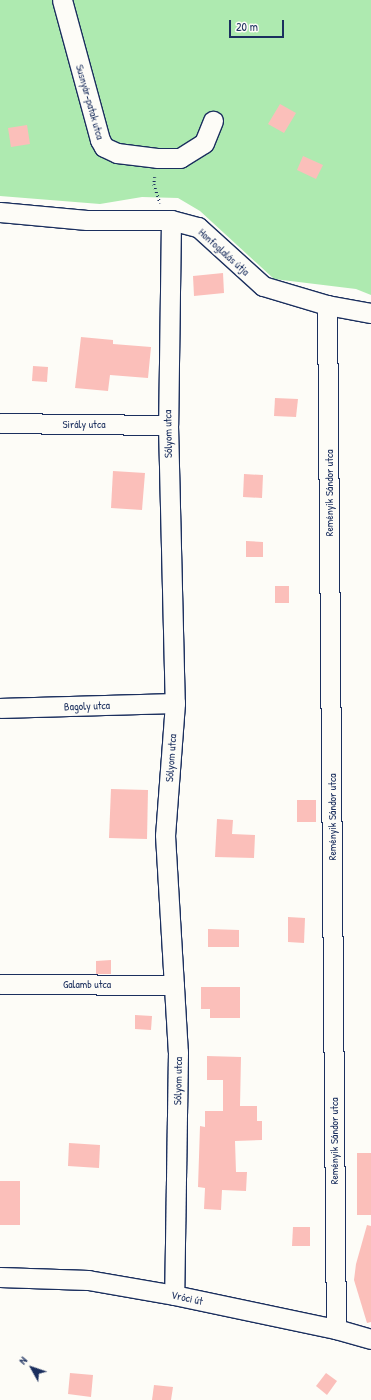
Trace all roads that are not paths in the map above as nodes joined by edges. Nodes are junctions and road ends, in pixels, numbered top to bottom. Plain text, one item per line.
1 (62, 0) edge
2 (213, 121) dead end
3 (0, 212) edge
4 (171, 220) junction
5 (327, 305) junction
6 (371, 313) edge
7 (0, 423) edge
8 (168, 425) junction
9 (175, 703) junction
10 (0, 708) edge
11 (0, 984) edge
12 (174, 985) junction
13 (0, 1277) edge
14 (174, 1295) junction
15 (336, 1329) junction
16 (371, 1339) edge

1 - 2 street, Susnyár-patak utca
3 - 4 street, Honfoglalás útja
4 - 5 street, Honfoglalás útja
4 - 8 street, Sólyom utca
5 - 6 street, Honfoglalás útja
5 - 15 street, Reményik Sándor utca
7 - 8 street, Sirály utca
8 - 9 street, Sólyom utca
9 - 10 street, Bagoly utca
9 - 12 street, Sólyom utca
11 - 12 street, Galamb utca
12 - 14 street, Sólyom utca
13 - 14 street, Vróci út
14 - 15 street, Vróci út
15 - 16 street, Vróci út

